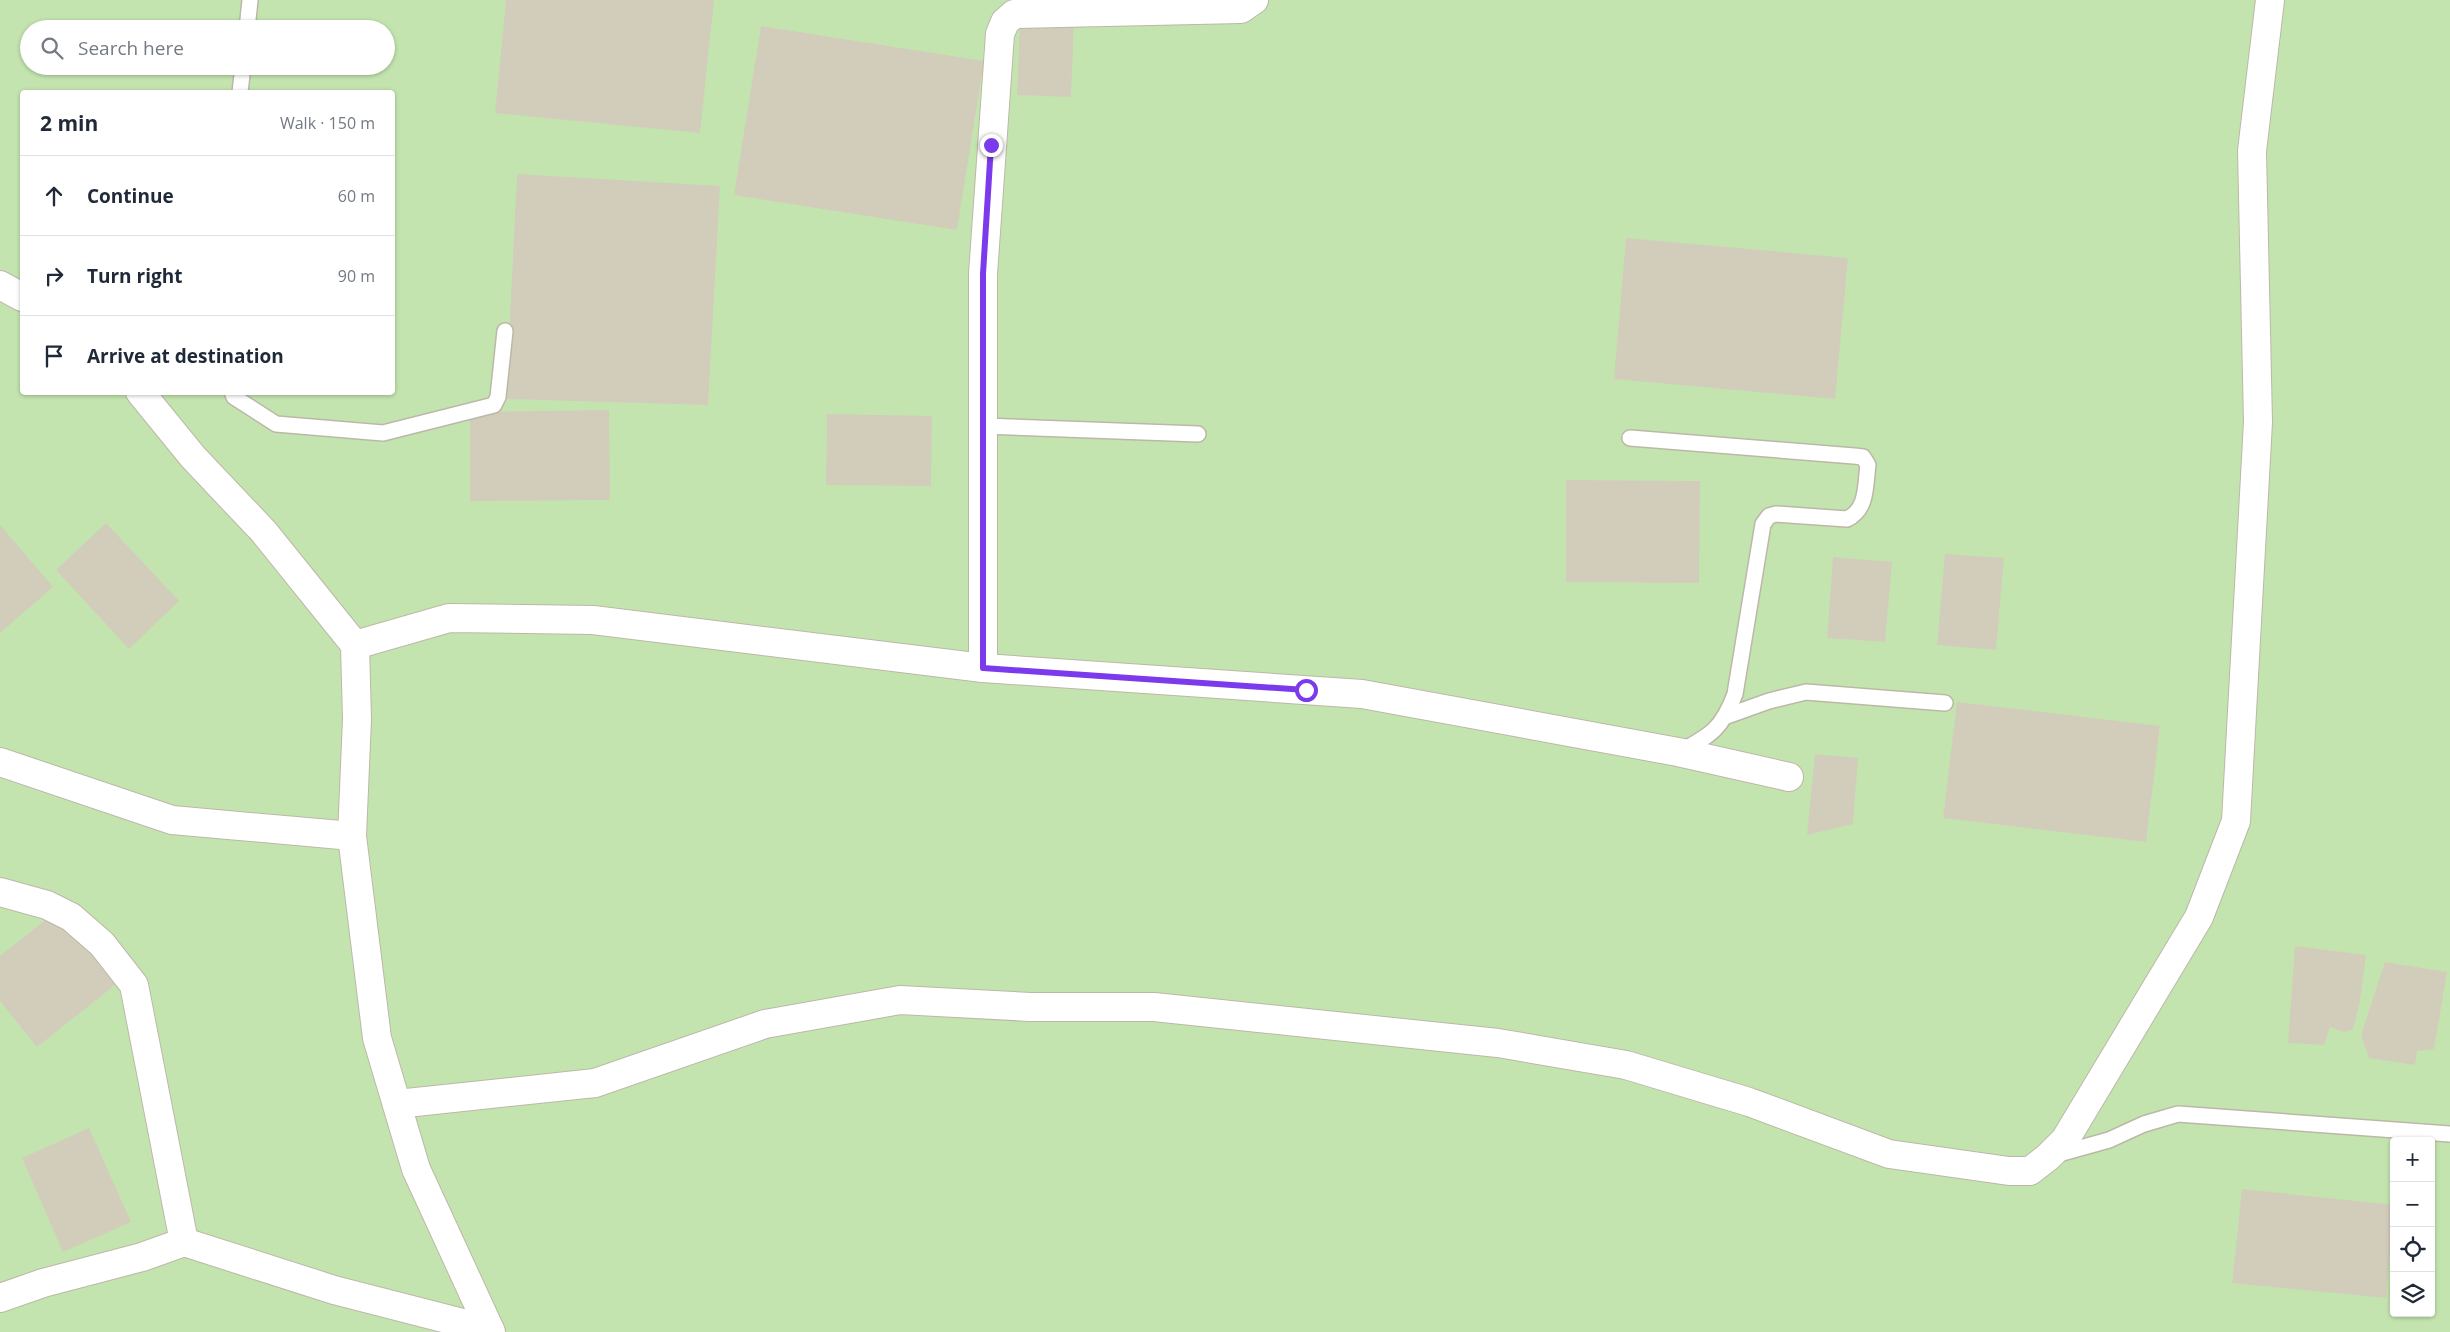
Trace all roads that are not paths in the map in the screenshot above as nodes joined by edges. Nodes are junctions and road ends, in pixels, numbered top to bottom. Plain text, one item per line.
1 (250, 0) edge
2 (1254, 0) edge
3 (2270, 0) edge
4 (248, 20) edge
5 (242, 75) edge
6 (240, 90) edge
7 (0, 285) edge
8 (20, 296) edge
9 (505, 331) dead end
10 (142, 395) edge
11 (233, 395) edge
12 (983, 426) junction
13 (1198, 434) dead end
14 (1630, 438) dead end
15 (355, 645) junction
16 (983, 668) junction
17 (1945, 703) dead end
18 (1727, 716) junction
19 (1678, 752) junction
20 (0, 762) edge
21 (1789, 777) dead end
22 (352, 836) junction
23 (0, 892) edge
24 (397, 1104) junction
25 (2450, 1134) edge
26 (2048, 1157) junction
27 (184, 1242) junction
28 (0, 1298) edge
29 (490, 1331) edge

1 - 4 lane
2 - 12 street
3 - 26 street
5 - 6 lane
7 - 8 street
9 - 11 lane
10 - 15 street
12 - 13 lane
12 - 16 street
14 - 18 lane
15 - 16 street
15 - 22 street
16 - 19 street
17 - 18 lane
18 - 19 lane
19 - 21 street
20 - 22 street
22 - 24 street
23 - 27 street
24 - 26 street
24 - 29 street
25 - 26 lane
27 - 28 street
27 - 29 street

